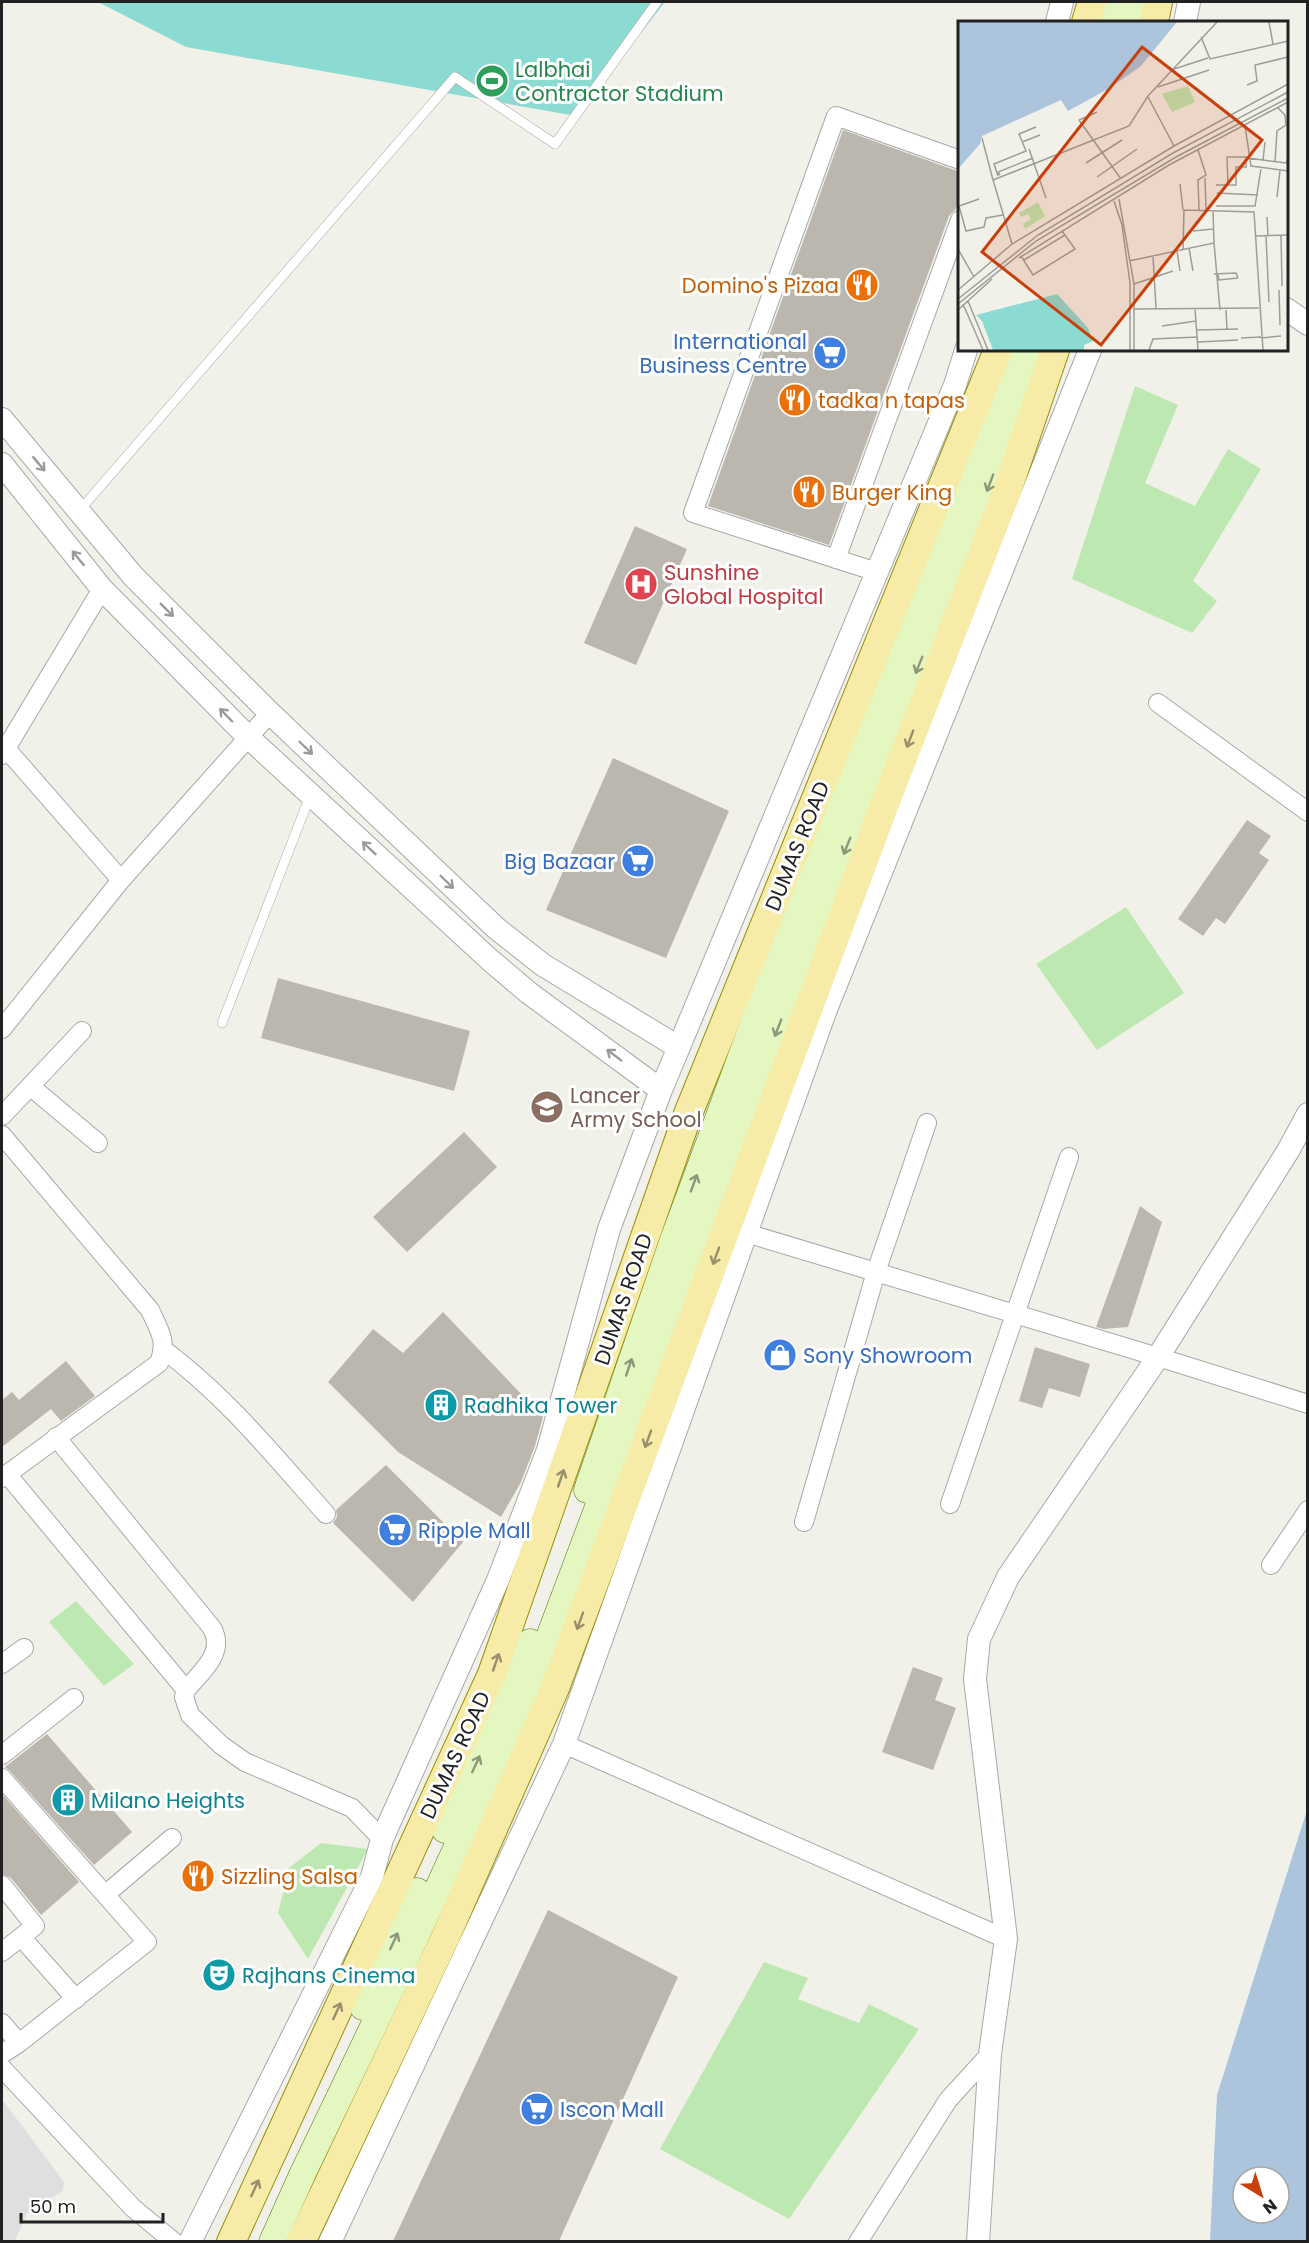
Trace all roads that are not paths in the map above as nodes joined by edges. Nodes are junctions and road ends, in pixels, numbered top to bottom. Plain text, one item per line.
1 (657, 2) edge
2 (1062, 2) edge
3 (1092, 2) edge
4 (1115, 2) edge
5 (1134, 2) edge
6 (1158, 2) edge
7 (1189, 2) edge
8 (1057, 21) edge
9 (1086, 21) edge
10 (1110, 21) edge
11 (1129, 21) edge
12 (1154, 21) edge
13 (1185, 21) edge
14 (958, 159) edge
15 (958, 225) edge
16 (1288, 310) edge
17 (1308, 324) edge
18 (966, 351) edge
19 (998, 351) edge
20 (1014, 351) edge
21 (1039, 351) edge
22 (1054, 351) edge
23 (1090, 351) edge
24 (2, 419) edge
25 (2, 464) edge
26 (79, 511) junction
27 (836, 559) junction
28 (877, 572) junction
29 (102, 589) junction
30 (1158, 703) dead end
31 (270, 713) junction
32 (248, 737) junction
33 (3, 749) edge
34 (311, 795) junction
35 (1308, 812) edge
36 (121, 880) junction
37 (222, 1023) dead end
38 (2, 1029) edge
39 (82, 1031) dead end
40 (678, 1047) junction
41 (30, 1086) junction
42 (661, 1090) junction
43 (1308, 1114) edge
44 (2, 1116) edge
45 (927, 1123) dead end
46 (2, 1135) edge
47 (98, 1143) dead end
48 (1069, 1157) dead end
49 (746, 1233) junction
50 (876, 1272) junction
51 (1015, 1314) junction
52 (164, 1350) junction
53 (1158, 1357) junction
54 (1308, 1404) edge
55 (56, 1437) junction
56 (4, 1476) edge
57 (950, 1504) dead end
58 (1308, 1510) edge
59 (326, 1514) dead end
60 (804, 1522) dead end
61 (1271, 1565) dead end
62 (24, 1648) dead end
63 (2, 1664) edge
64 (186, 1690) junction
65 (74, 1698) dead end
66 (564, 1744) junction
67 (2, 1755) edge
68 (2, 1778) edge
69 (172, 1838) dead end
70 (382, 1839) junction
71 (2, 1886) edge
72 (106, 1894) junction
73 (21, 1937) junction
74 (1006, 1939) junction
75 (2, 1952) edge
76 (76, 1999) junction
77 (2, 2023) edge
78 (19, 2043) junction
79 (2, 2054) edge
80 (990, 2054) junction
81 (2, 2068) edge
82 (174, 2241) edge
83 (190, 2241) edge
84 (231, 2241) edge
85 (255, 2241) edge
86 (272, 2241) edge
87 (301, 2241) edge
88 (330, 2241) edge
89 (858, 2241) edge
90 (978, 2241) edge

1 - 26 lane
2 - 8 street
3 - 9 main road
4 - 10 main road
5 - 11 main road
6 - 12 main road
7 - 13 street
14 - 27 street
15 - 27 street
16 - 17 street
18 - 28 street
84 -> 19 main road, DUMAS ROAD
85 -> 20 main road
21 -> 86 main road
22 -> 87 main road
23 - 49 street
24 -> 26 street
29 -> 25 street
26 -> 31 street
27 - 28 street
28 - 40 street
32 -> 29 street
29 - 33 street
30 - 35 street
31 - 32 street
31 -> 40 street
32 - 34 street
32 - 36 street
33 - 36 street
34 - 37 lane
42 -> 34 street
36 - 38 street
39 - 41 street
40 - 42 street
41 - 44 street
41 - 47 street
42 - 70 street
43 - 53 street
45 - 50 street
46 - 52 street
48 - 51 street
49 - 50 street
49 - 66 street
50 - 51 street
50 - 60 street
51 - 53 street
51 - 57 street
52 - 55 street
52 - 59 street
53 - 54 street
53 - 74 street
55 - 56 street
55 - 64 street
56 - 64 street
58 - 61 street
62 - 63 street
64 - 70 street
65 - 67 street
66 - 74 street
66 - 88 street
68 - 72 street
69 - 72 street
70 - 83 street
71 - 73 street
72 - 76 street
73 - 75 street
73 - 76 street
74 - 80 street
76 - 78 street
77 - 78 street
78 - 79 street
80 - 89 street
80 - 90 street
81 - 82 street

